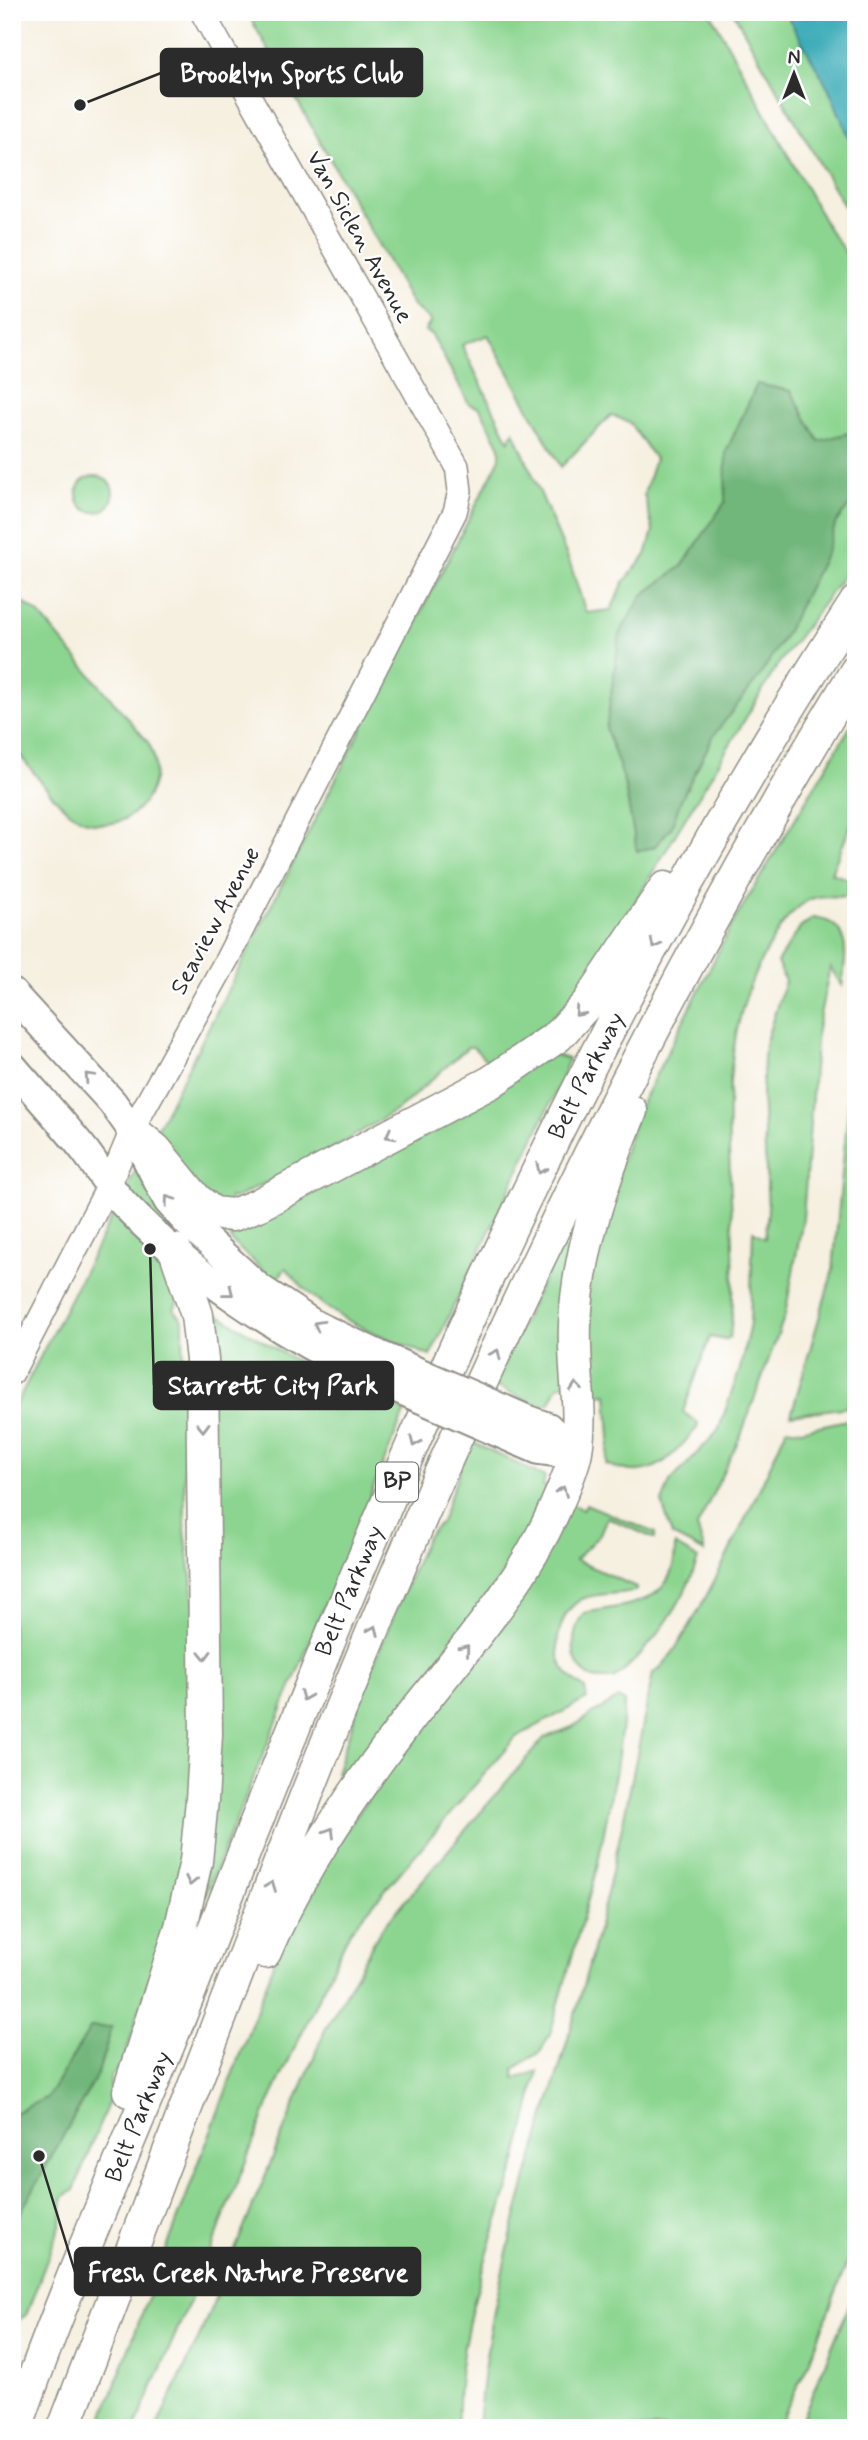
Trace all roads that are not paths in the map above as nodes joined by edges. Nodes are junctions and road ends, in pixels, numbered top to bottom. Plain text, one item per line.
1 (202, 12) edge
2 (460, 491) joint
3 (856, 602) edge
4 (837, 631) junction
5 (856, 672) edge
6 (12, 993) edge
7 (12, 1066) edge
8 (132, 1130) junction
9 (109, 1185) junction
10 (175, 1250) junction
11 (374, 1366) junction
12 (12, 1374) edge
13 (576, 1455) junction
14 (36, 2371) junction
15 (68, 2418) edge
16 (16, 2428) edge

1 - 2 street, Van Siclen Avenue
2 - 8 street, Seaview Avenue
3 - 4 highway, Belt Parkway / BP
4 -> 8 highway
4 -> 14 highway, Belt Parkway / BP
13 -> 5 highway
15 -> 5 highway, Belt Parkway / BP
8 -> 6 main road
7 - 9 main road
8 - 9 street, Seaview Avenue
11 -> 8 main road
9 - 10 main road
9 - 12 street, Seaview Avenue
10 -> 11 main road
10 -> 14 highway
11 - 13 main road, bridge
15 -> 13 highway
14 - 16 highway, Belt Parkway / BP

